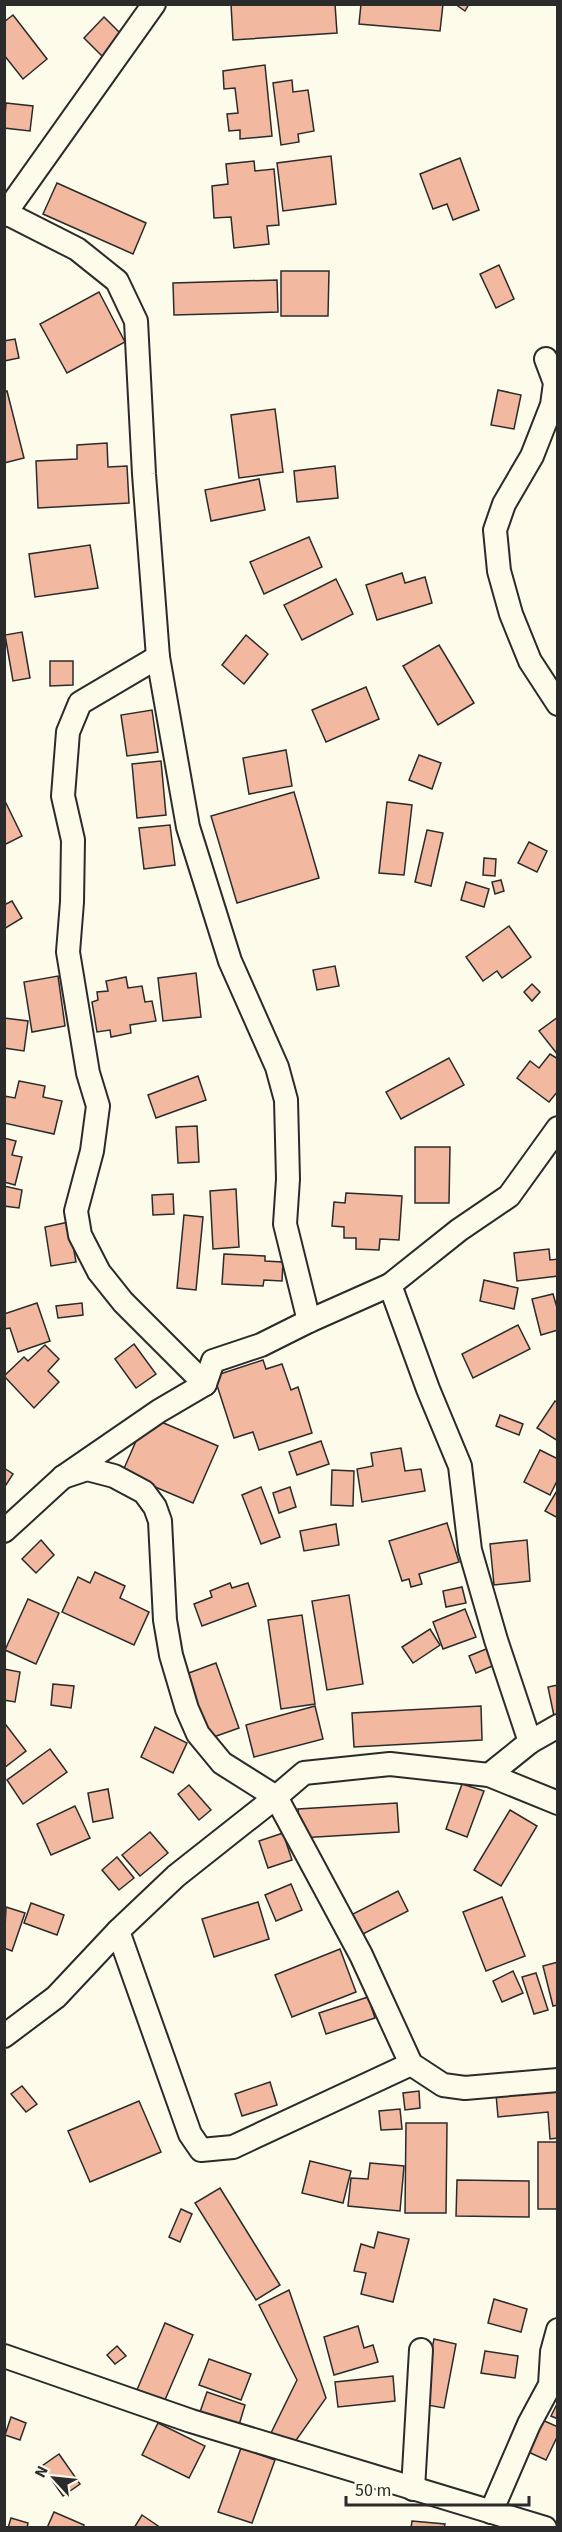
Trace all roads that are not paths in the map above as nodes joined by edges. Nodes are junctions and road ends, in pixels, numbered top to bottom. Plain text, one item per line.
1 (154, 4) edge
2 (5, 214) edge
3 (546, 359) dead end
4 (158, 657) junction
5 (558, 704) edge
6 (558, 1128) edge
7 (390, 1285) junction
8 (309, 1321) junction
9 (205, 1384) junction
10 (63, 1477) junction
11 (4, 1532) edge
12 (558, 1726) edge
13 (530, 1742) junction
14 (489, 1775) junction
15 (276, 1797) junction
16 (558, 1803) edge
17 (118, 1930) junction
18 (4, 2036) edge
19 (411, 2064) junction
20 (558, 2080) edge
21 (558, 2330) edge
22 (421, 2350) dead end
23 (4, 2356) edge
24 (413, 2488) junction
25 (491, 2512) junction
26 (545, 2528) edge

1 - 2 street
2 - 4 street
3 - 5 street
4 - 8 street
4 - 9 street
6 - 7 street
7 - 8 street
7 - 13 street
8 - 9 street
9 - 10 street
10 - 11 street
10 - 15 street
12 - 13 street
13 - 14 street
14 - 15 street
14 - 16 street
15 - 17 street
15 - 19 street
17 - 18 street
17 - 19 street
19 - 20 street
21 - 25 street
22 - 24 street
23 - 24 street
24 - 25 street
25 - 26 street

